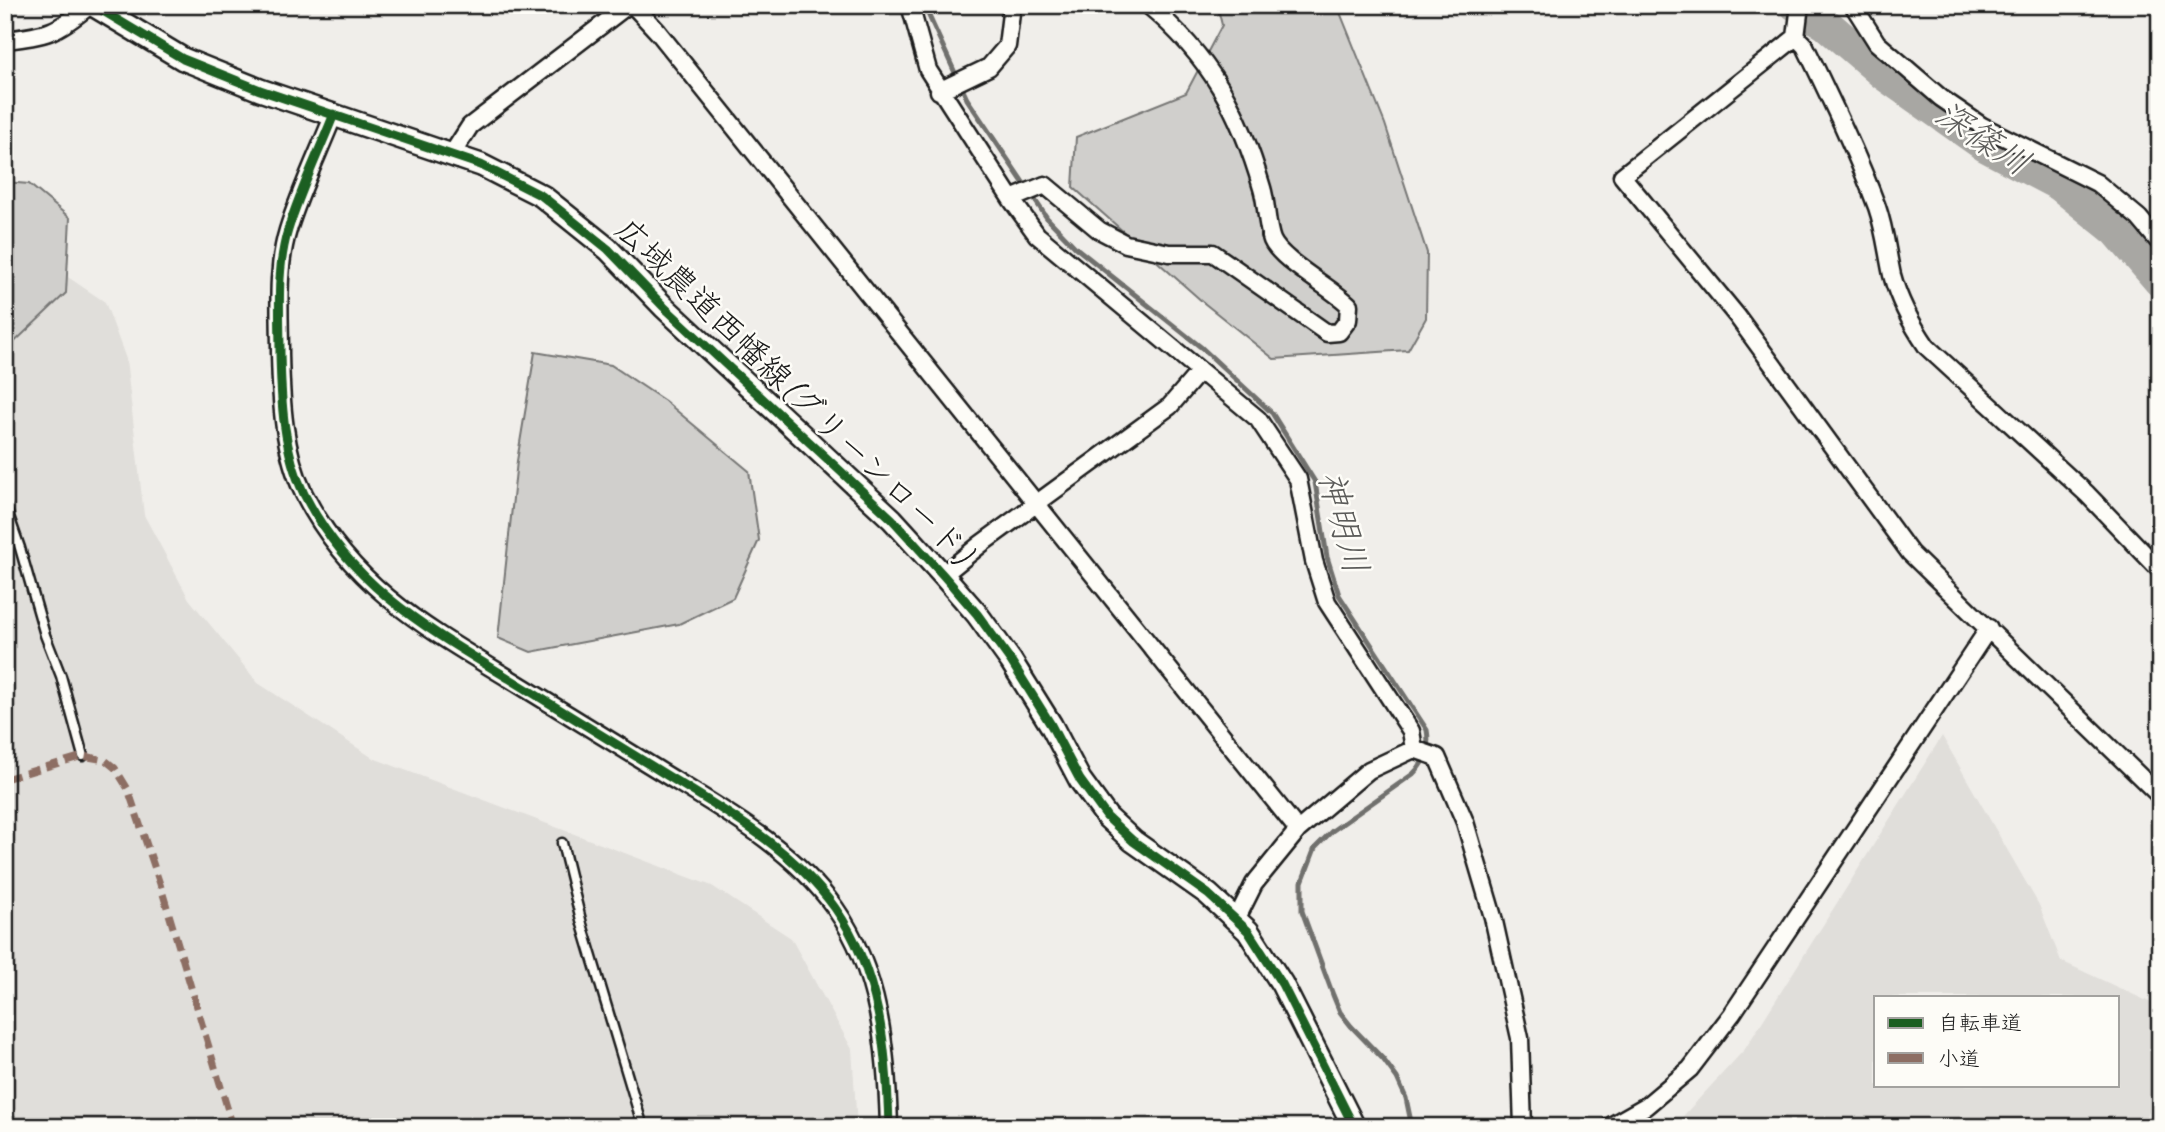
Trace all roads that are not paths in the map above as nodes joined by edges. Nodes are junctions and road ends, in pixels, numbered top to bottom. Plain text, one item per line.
1 (91, 5) edge
2 (630, 5) edge
3 (910, 5) edge
4 (1012, 5) edge
5 (1148, 5) edge
6 (1801, 5) edge
7 (1853, 5) edge
8 (1796, 37) junction
9 (5, 40) edge
10 (944, 89) junction
11 (334, 114) junction
12 (452, 153) junction
13 (1014, 198) junction
14 (2160, 243) edge
15 (1200, 371) junction
16 (1034, 503) junction
17 (5, 505) edge
18 (2160, 570) edge
19 (943, 575) junction
20 (1989, 628) junction
21 (1414, 749) junction
22 (83, 756) dead end
23 (2160, 796) edge
24 (1298, 830) junction
25 (562, 843) dead end
26 (1237, 918) junction
27 (643, 1127) edge
28 (889, 1127) edge
29 (1354, 1127) edge
30 (1523, 1127) edge
31 (1609, 1127) edge

1 - 9 street
1 - 11 street, 広域農道西幡線(グリーンロード)
2 - 12 street
2 - 16 street
3 - 10 street
4 - 10 street
5 - 13 street
6 - 8 street
7 - 14 street
8 - 18 street
8 - 20 street
10 - 13 street
11 - 12 street, 広域農道西幡線(グリーンロード)
11 - 28 street
12 - 19 street, 広域農道西幡線(グリーンロード)
13 - 15 street
15 - 16 street
15 - 21 street
16 - 19 street
16 - 24 street
17 - 22 lane
19 - 26 street, 広域農道西幡線(グリーンロード)
20 - 23 street
20 - 31 street
21 - 24 street
21 - 30 street
24 - 26 street
25 - 27 lane
26 - 29 street, 広域農道西幡線(グリーンロード)

